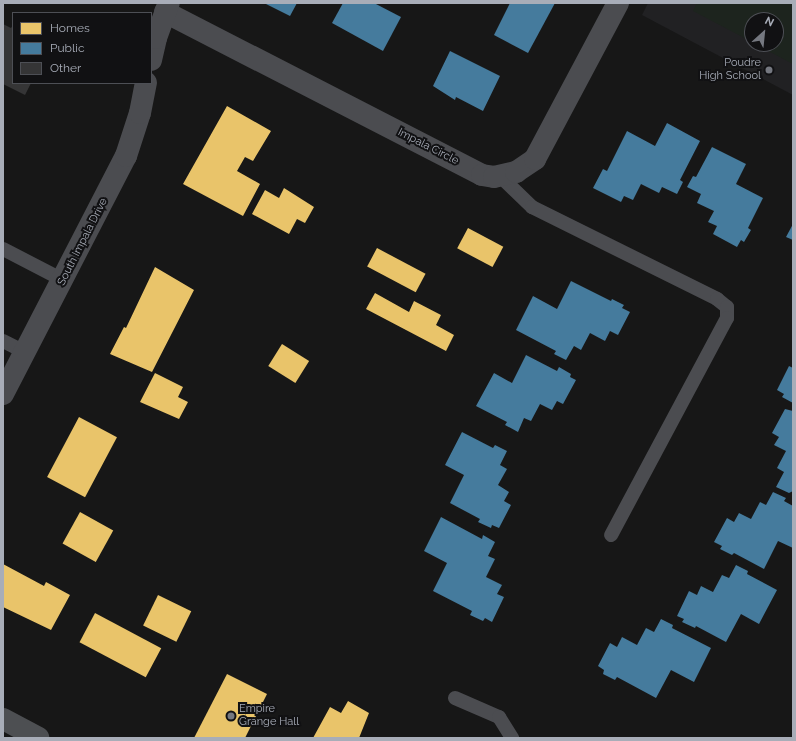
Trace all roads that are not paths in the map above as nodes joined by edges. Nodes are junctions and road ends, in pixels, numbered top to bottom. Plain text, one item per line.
1 (618, 3) edge
2 (167, 8) edge
3 (152, 57) edge
4 (146, 84) edge
5 (500, 176) junction
6 (3, 249) edge
7 (63, 280) junction
8 (3, 341) edge
9 (26, 352) junction
10 (3, 394) edge
11 (611, 535) dead end
12 (455, 698) dead end
13 (3, 719) edge
14 (38, 738) edge
15 (512, 738) edge

1 - 5 street, Impala Circle
2 - 3 street
2 - 5 street, Impala Circle
4 - 7 street, South Impala Drive
5 - 11 lane
6 - 7 lane
7 - 9 street, South Impala Drive
8 - 9 lane
9 - 10 street, South Impala Drive
12 - 15 lane
13 - 14 main road

